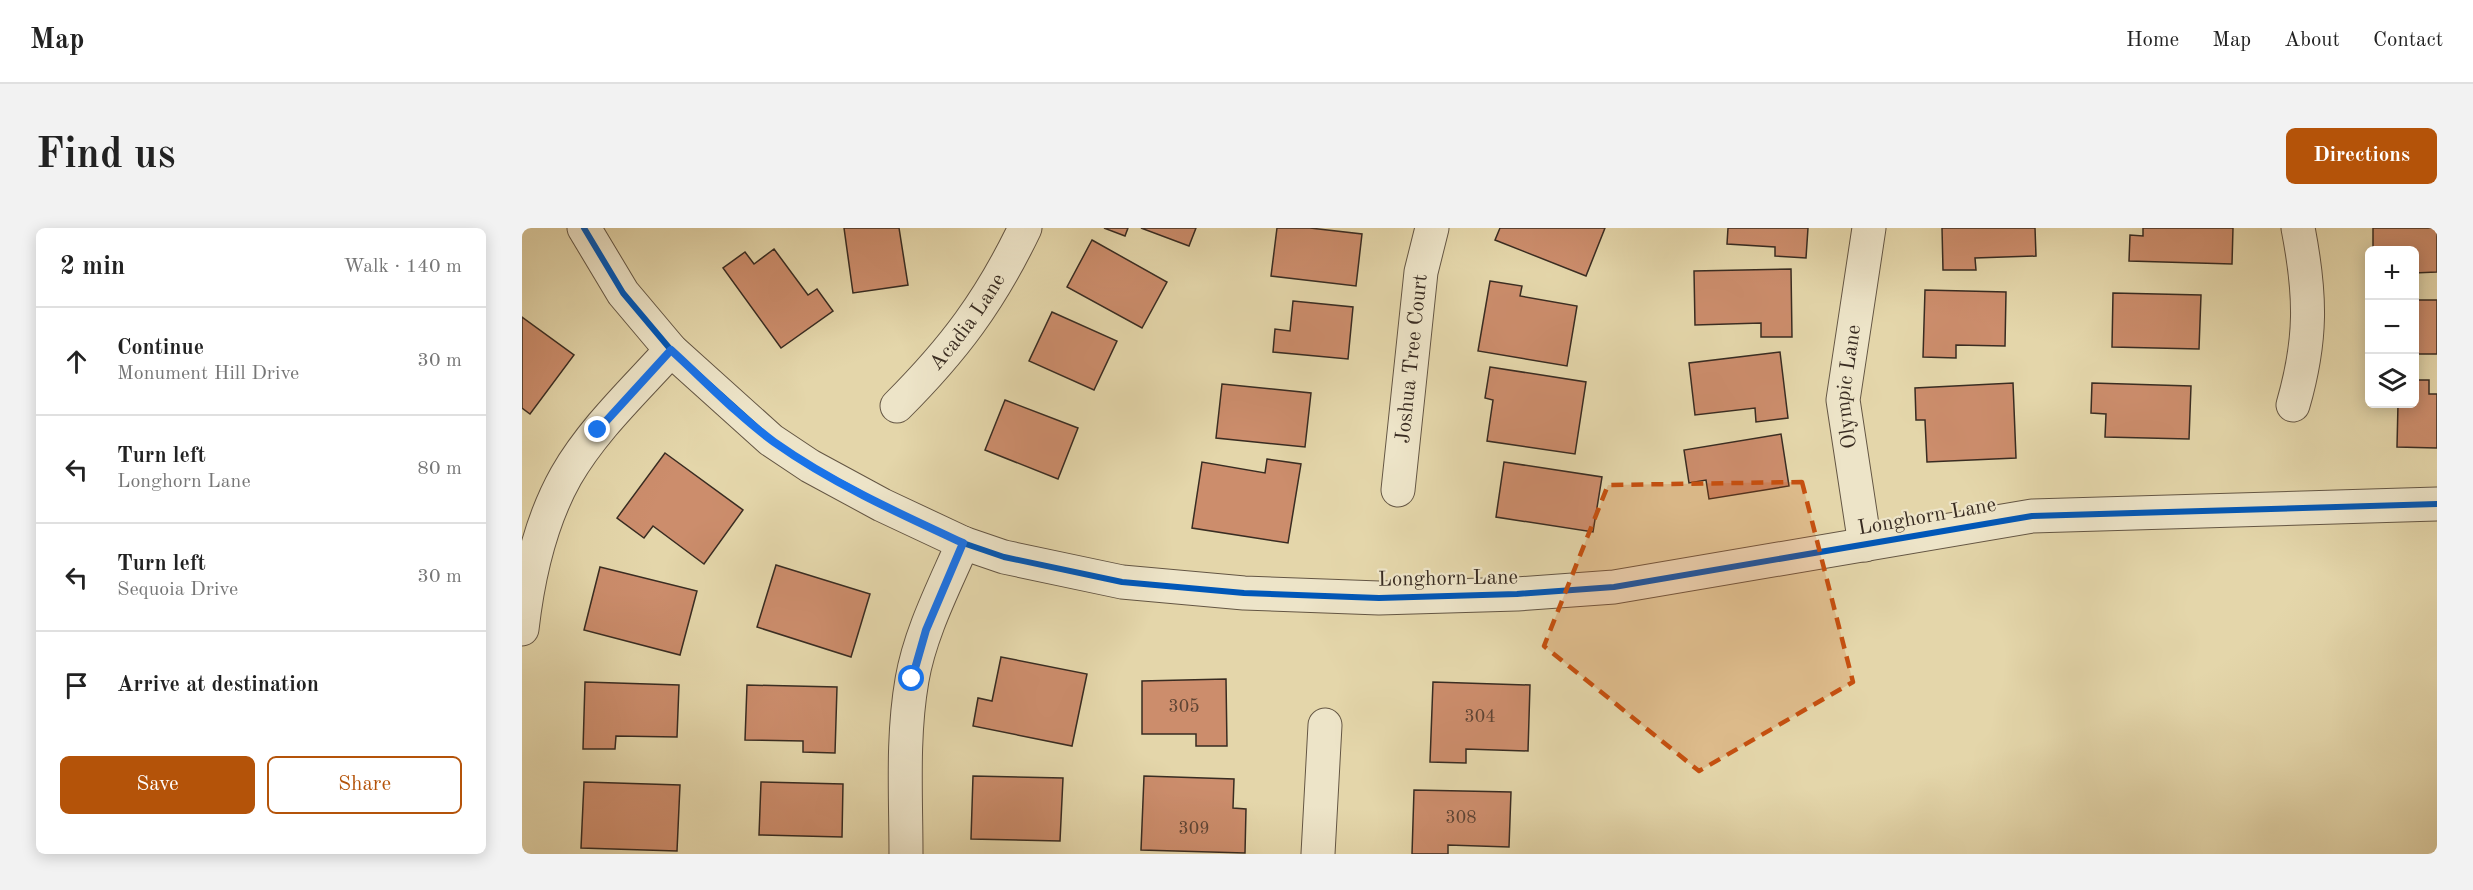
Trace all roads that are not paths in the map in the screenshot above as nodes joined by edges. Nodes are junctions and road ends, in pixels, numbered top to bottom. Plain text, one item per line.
1 (584, 228) edge
2 (1025, 228) edge
3 (1432, 228) edge
4 (1869, 228) edge
5 (2298, 228) edge
6 (671, 350) junction
7 (2293, 405) dead end
8 (897, 406) dead end
9 (1398, 490) dead end
10 (2437, 504) edge
11 (963, 543) junction
12 (1865, 545) junction
13 (522, 629) edge
14 (1325, 726) dead end
15 (906, 854) edge
16 (1318, 854) edge

1 - 6 street, Longhorn Lane
2 - 8 street, Acadia Lane
3 - 9 street, Joshua Tree Court
4 - 12 street, Olympic Lane
5 - 7 street
6 - 11 street, Longhorn Lane
6 - 13 street
10 - 12 street, Longhorn Lane
11 - 12 street, Longhorn Lane
11 - 15 street
14 - 16 street

